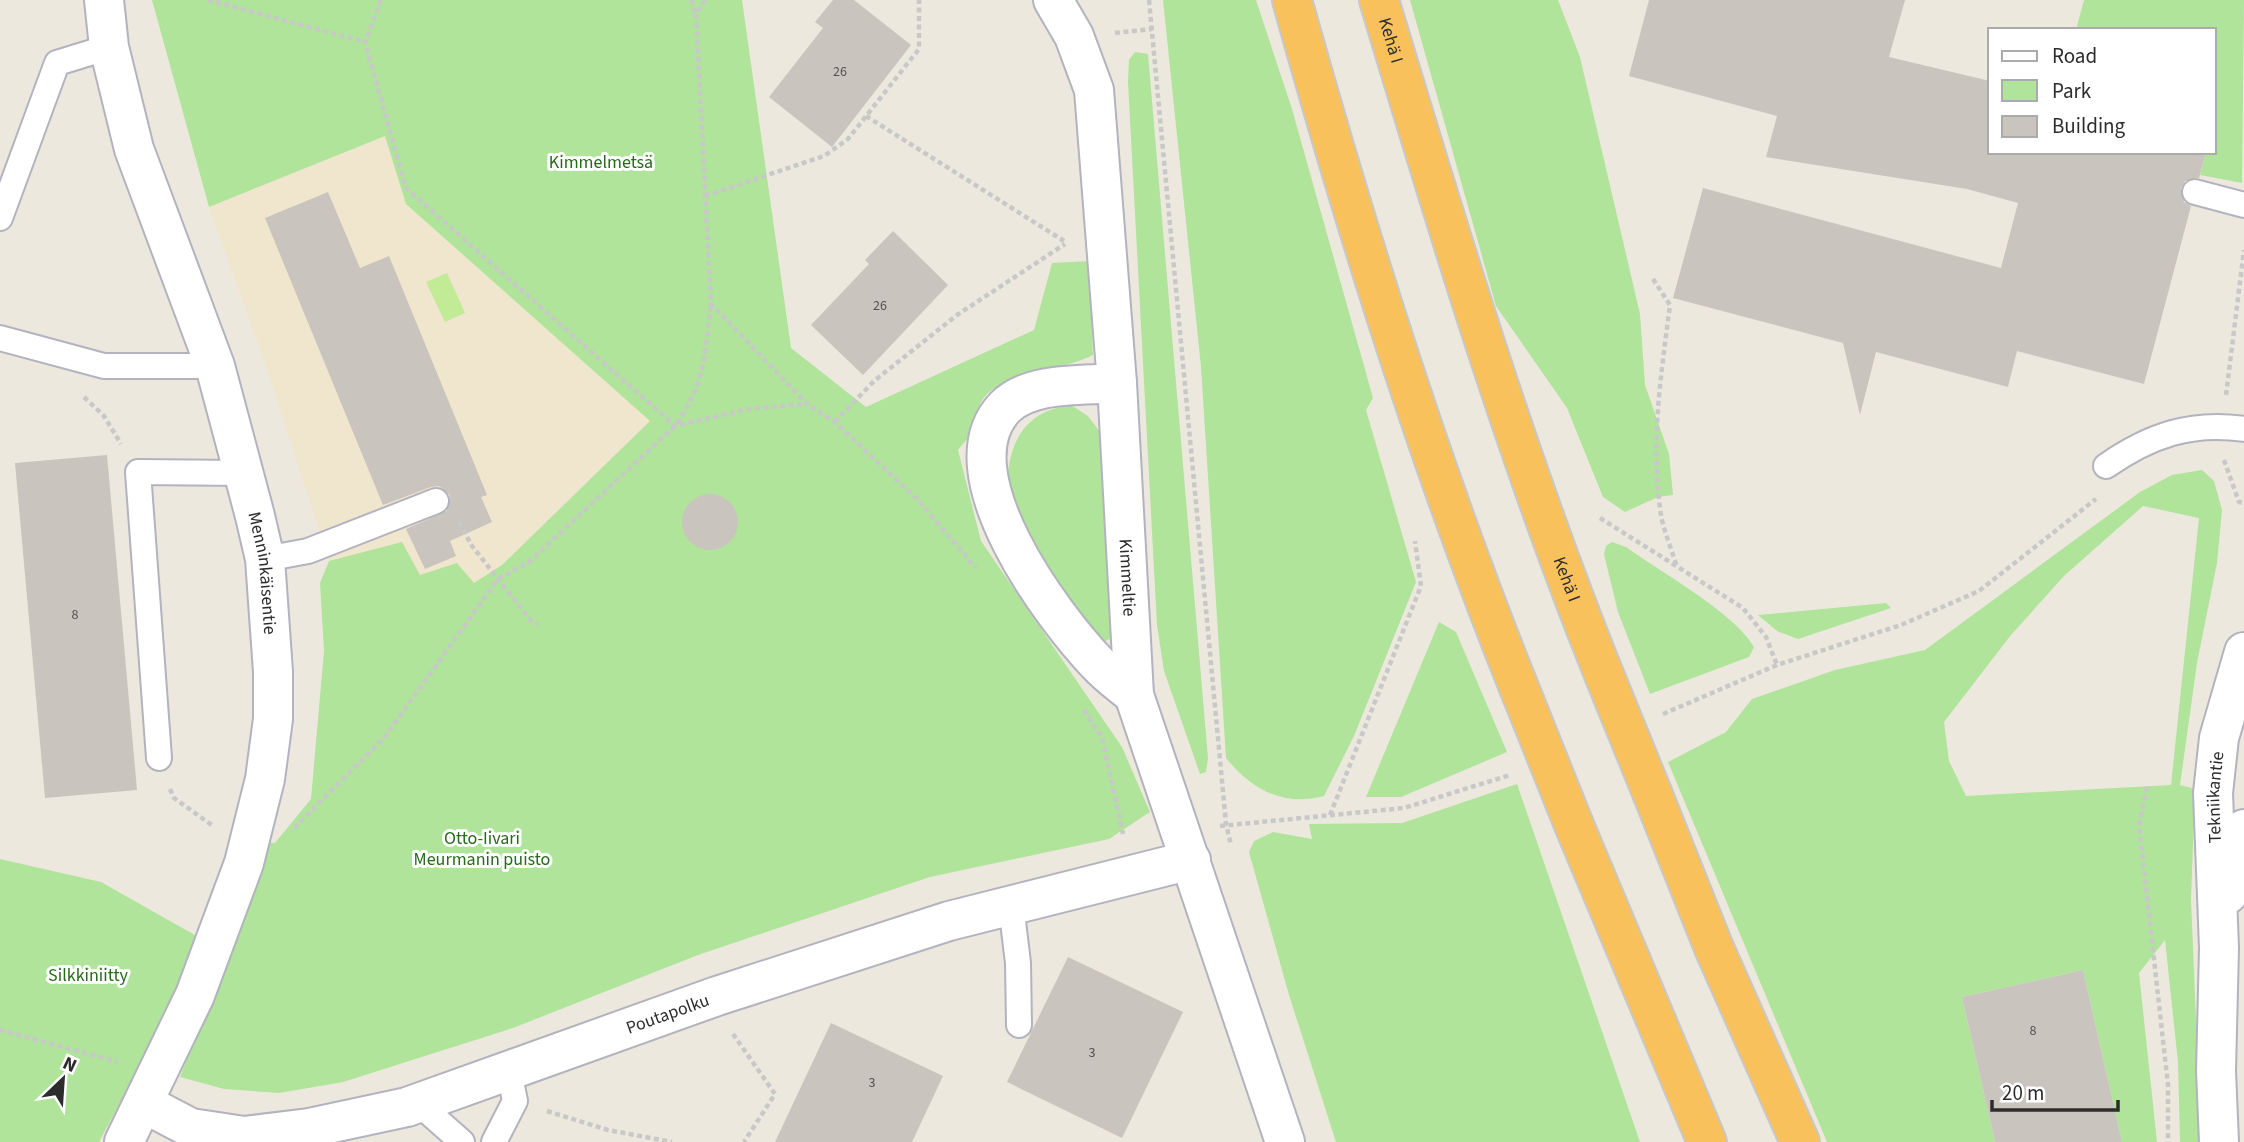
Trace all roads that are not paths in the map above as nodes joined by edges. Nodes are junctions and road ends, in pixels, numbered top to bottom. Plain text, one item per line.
1 (104, 0) edge
2 (1292, 0) edge
3 (1379, 0) edge
4 (1062, 3) edge
5 (109, 47) junction
6 (2195, 192) dead end
7 (2244, 205) edge
8 (0, 218) edge
9 (0, 338) edge
10 (215, 366) junction
11 (1117, 383) junction
12 (2233, 427) edge
13 (2106, 466) dead end
14 (243, 473) junction
15 (436, 501) road end
16 (265, 559) junction
17 (2244, 652) edge
18 (1134, 695) junction
19 (2232, 738) edge
20 (159, 758) road end
21 (2244, 829) edge
22 (1186, 847) junction
23 (1011, 905) junction
24 (2219, 948) junction
25 (1019, 1025) dead end
26 (512, 1086) junction
27 (151, 1090) junction
28 (418, 1103) junction
29 (124, 1142) edge
30 (462, 1142) edge
31 (494, 1142) edge
32 (1285, 1142) edge
33 (1707, 1142) edge
34 (1800, 1142) edge
35 (2219, 1142) edge

1 - 5 street, Menninkäisentie
2 - 33 highway, bridge
3 - 34 highway, Kehä I, bridge
4 - 11 street, Kimmeltie
5 - 8 lane
5 - 10 street, Menninkäisentie
6 - 7 lane
9 - 10 lane
10 - 14 street, Menninkäisentie
11 - 18 street, Kimmeltie
11 - 18 street
12 - 13 lane
14 - 16 street, Menninkäisentie
14 - 20 lane
15 - 16 lane
16 - 27 street, Menninkäisentie
17 - 19 street, Tekniikantie
18 - 22 street, Kimmeltie
19 - 24 street, Tekniikantie
21 - 24 street, Tekniikantie
22 - 23 street, Poutapolku
22 - 32 street, Kimmeltie
23 - 25 lane
23 - 26 street, Poutapolku
24 - 35 street, Tekniikantie
26 - 28 street, Poutapolku
26 - 31 lane
27 - 28 street, Poutapolku
27 - 29 street, Menninkäisentie
28 - 30 lane

